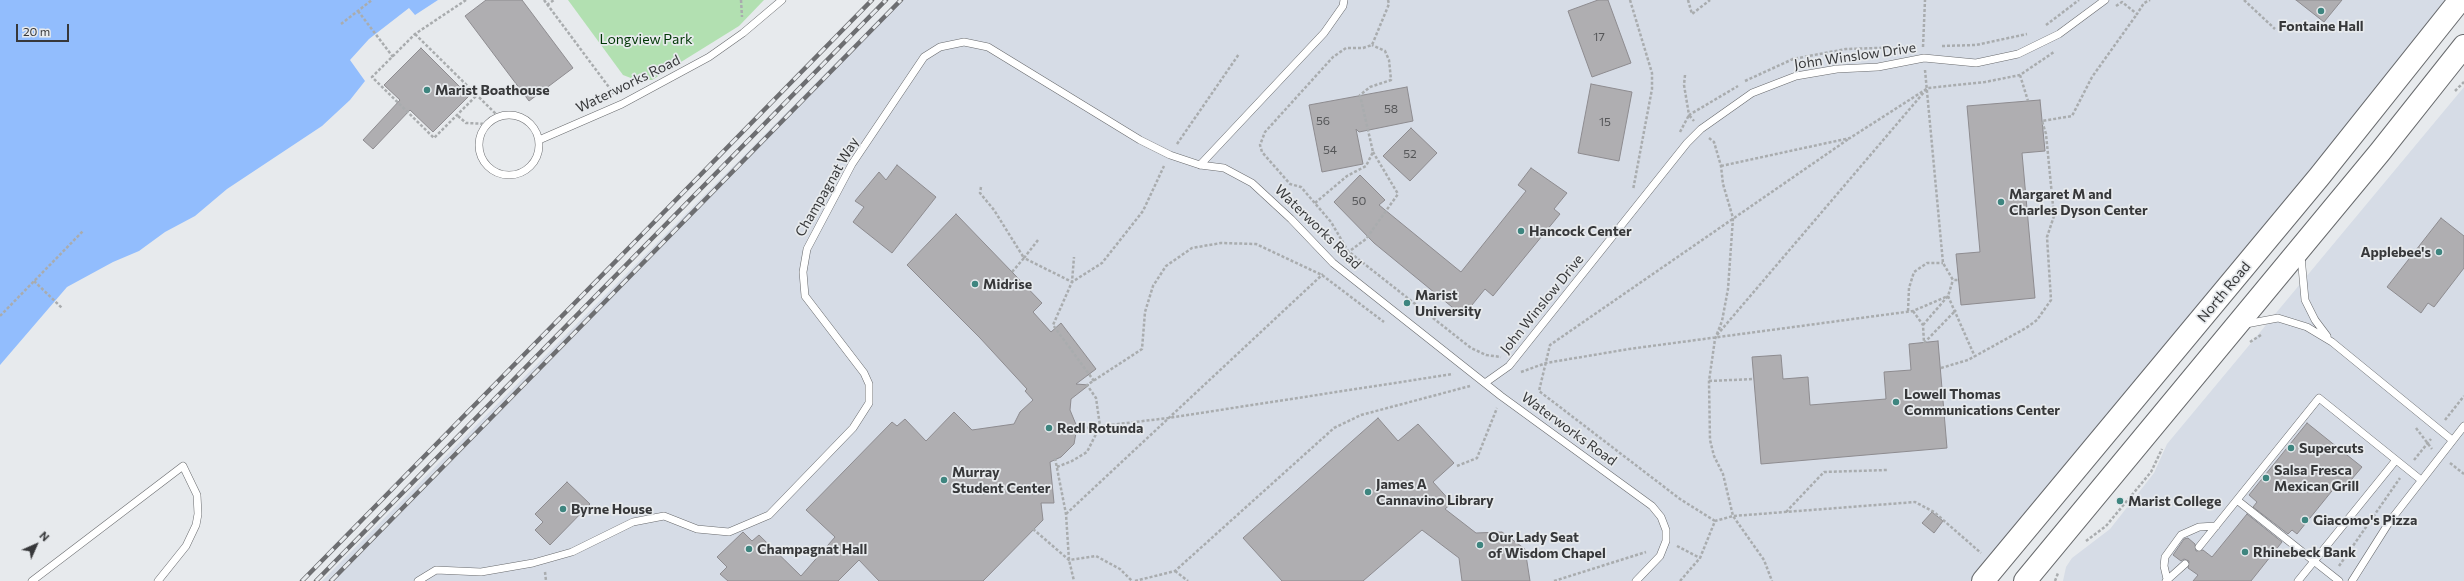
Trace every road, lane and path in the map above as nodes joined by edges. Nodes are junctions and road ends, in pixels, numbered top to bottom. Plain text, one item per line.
1 (372, 0) edge
2 (466, 0) edge
3 (544, 0) edge
4 (554, 0) edge
5 (782, 0) edge
6 (1344, 0) edge
7 (1388, 0) edge
8 (1630, 0) edge
9 (1688, 0) edge
10 (1710, 0) edge
11 (1925, 0) edge
12 (2105, 0) edge
13 (2244, 0) edge
14 (2460, 0) edge
15 (547, 5) junction
16 (358, 11) junction
17 (2137, 14) dead end
18 (341, 24) dead end
19 (2275, 29) dead end
20 (415, 34) junction
21 (1372, 45) junction
22 (2464, 46) edge
23 (1239, 54) dead end
24 (393, 57) junction
25 (1924, 58) junction
26 (1685, 75) dead end
27 (2020, 75) dead end
28 (1928, 88) junction
29 (477, 95) junction
30 (2028, 101) dead end
31 (622, 104) junction
32 (1689, 115) dead end
33 (458, 116) junction
34 (499, 117) junction
35 (486, 124) junction
36 (1701, 128) junction
37 (1850, 138) junction
38 (539, 140) junction
39 (1373, 152) junction
40 (1170, 155) junction
41 (1200, 165) junction
42 (1721, 166) junction
43 (981, 187) dead end
44 (1629, 195) dead end
45 (1315, 203) junction
46 (1733, 218) junction
47 (83, 231) dead end
48 (1038, 240) dead end
49 (2301, 248) junction
50 (1348, 251) junction
51 (1074, 257) dead end
52 (1024, 258) junction
53 (1333, 263) junction
54 (1943, 263) junction
55 (1012, 272) dead end
56 (1322, 275) junction
57 (1954, 280) junction
58 (1958, 280) dead end
59 (34, 281) junction
60 (1072, 282) junction
61 (1948, 296) junction
62 (62, 308) dead end
63 (1956, 310) junction
64 (1908, 311) junction
65 (1913, 311) junction
66 (0, 316) edge
67 (1386, 323) dead end
68 (1923, 325) junction
69 (2235, 327) junction
70 (2265, 335) dead end
71 (1714, 339) junction
72 (2332, 342) junction
73 (2245, 346) dead end
74 (1505, 357) dead end
75 (1975, 357) junction
76 (1546, 363) junction
77 (1941, 368) dead end
78 (1447, 370) dead end
79 (1453, 374) junction
80 (1516, 374) dead end
81 (1754, 379) dead end
82 (1094, 381) junction
83 (1709, 381) junction
84 (1485, 383) junction
85 (1501, 396) junction
86 (1168, 418) junction
87 (2413, 425) dead end
88 (1100, 426) junction
89 (2464, 426) edge
90 (1077, 429) dead end
91 (2452, 440) junction
92 (2165, 443) dead end
93 (1056, 458) dead end
94 (2396, 460) junction
95 (1457, 466) dead end
96 (1057, 467) junction
97 (2407, 469) junction
98 (1887, 470) dead end
99 (2421, 480) junction
100 (2237, 500) junction
101 (1786, 512) junction
102 (1066, 514) junction
103 (1733, 516) junction
104 (1715, 520) junction
105 (2216, 526) junction
106 (1033, 529) dead end
107 (1666, 540) junction
108 (2084, 542) dead end
109 (2199, 547) dead end
110 (1984, 556) dead end
111 (1700, 558) junction
112 (1069, 560) junction
113 (2314, 561) junction
114 (2185, 564) dead end
115 (1175, 571) junction
116 (2059, 572) dead end
117 (2332, 576) junction
118 (2166, 580) edge
119 (32, 581) edge
120 (158, 581) edge
121 (418, 581) edge
122 (1074, 581) edge
123 (1133, 581) edge
124 (1188, 581) edge
125 (1554, 581) edge
126 (1636, 581) edge
127 (1680, 581) edge
128 (1772, 581) edge
129 (1983, 581) edge
130 (2024, 581) edge
131 (2055, 581) edge
132 (2298, 581) edge
133 (2339, 581) edge
134 (2352, 581) edge

1 - 16 path
2 - 20 path
3 - 15 path
4 - 15 path
5 - 31 lane, Waterworks Road
6 - 41 lane
7 - 21 path
8 - 44 path
9 - 10 path
11 - 25 path
12 - 25 lane, John Winslow Drive
13 - 19 path
14 - 129 highway, North Road
15 - 31 path
16 - 18 path
16 - 24 path
17 - 75 path
20 - 24 path
20 - 29 path
21 - 39 path
21 - 45 path
22 - 49 highway
23 - 40 path
24 - 33 path
25 - 28 path
25 - 36 lane, John Winslow Drive
26 - 32 path
27 - 30 path
28 - 37 path
28 - 54 path
28 - 71 path
29 - 33 path
29 - 34 path
31 - 38 lane, Waterworks Road
33 - 35 path
34 - 35 lane
34 - 38 lane
35 - 38 lane
36 - 42 path
36 - 84 lane, John Winslow Drive
37 - 42 path
37 - 46 path
39 - 45 path
39 - 50 path
40 - 41 lane, Champagnat Way
40 - 60 path
40 - 121 lane, Champagnat Way
41 - 53 lane, Waterworks Road
42 - 46 path
43 - 52 path
45 - 50 path
46 - 71 path
46 - 76 path
47 - 59 path
48 - 52 path
49 - 69 highway
49 - 72 lane
50 - 53 path
50 - 74 path
51 - 60 path
52 - 55 path
52 - 60 path
53 - 56 path
53 - 84 lane, Waterworks Road
54 - 57 path
54 - 64 path
56 - 67 path
56 - 82 path
56 - 86 path
57 - 58 path
57 - 61 path
59 - 62 path
59 - 66 path
60 - 82 path
61 - 63 path
61 - 65 path
61 - 68 path
63 - 68 path
63 - 75 path
64 - 65 path
64 - 71 path
65 - 68 path
69 - 72 lane
69 - 130 highway
70 - 73 path
71 - 76 path
71 - 83 path
72 - 91 lane
75 - 77 path
76 - 80 path
76 - 104 path
78 - 79 path
79 - 84 path
79 - 86 path
81 - 83 path
82 - 88 path
83 - 103 path
84 - 85 lane, Waterworks Road
84 - 115 path
85 - 95 path
85 - 107 lane, Waterworks Road
86 - 88 path
86 - 102 path
87 - 97 path
88 - 90 path
88 - 96 path
89 - 91 lane
91 - 99 lane
92 - 108 path
93 - 96 path
94 - 97 lane
94 - 100 lane
94 - 113 lane
96 - 102 path
97 - 99 lane
97 - 117 path
98 - 101 path
99 - 134 lane
100 - 105 lane
100 - 113 lane
101 - 103 path
101 - 110 path
102 - 112 path
103 - 104 path
103 - 128 path
104 - 111 path
105 - 109 lane
105 - 118 lane
106 - 112 path
107 - 111 path
107 - 125 path
107 - 126 lane
111 - 127 path
112 - 122 path
112 - 123 path
113 - 117 lane
113 - 132 lane
114 - 118 lane
115 - 123 path
115 - 124 path
116 - 131 path
117 - 133 lane
119 - 120 lane

